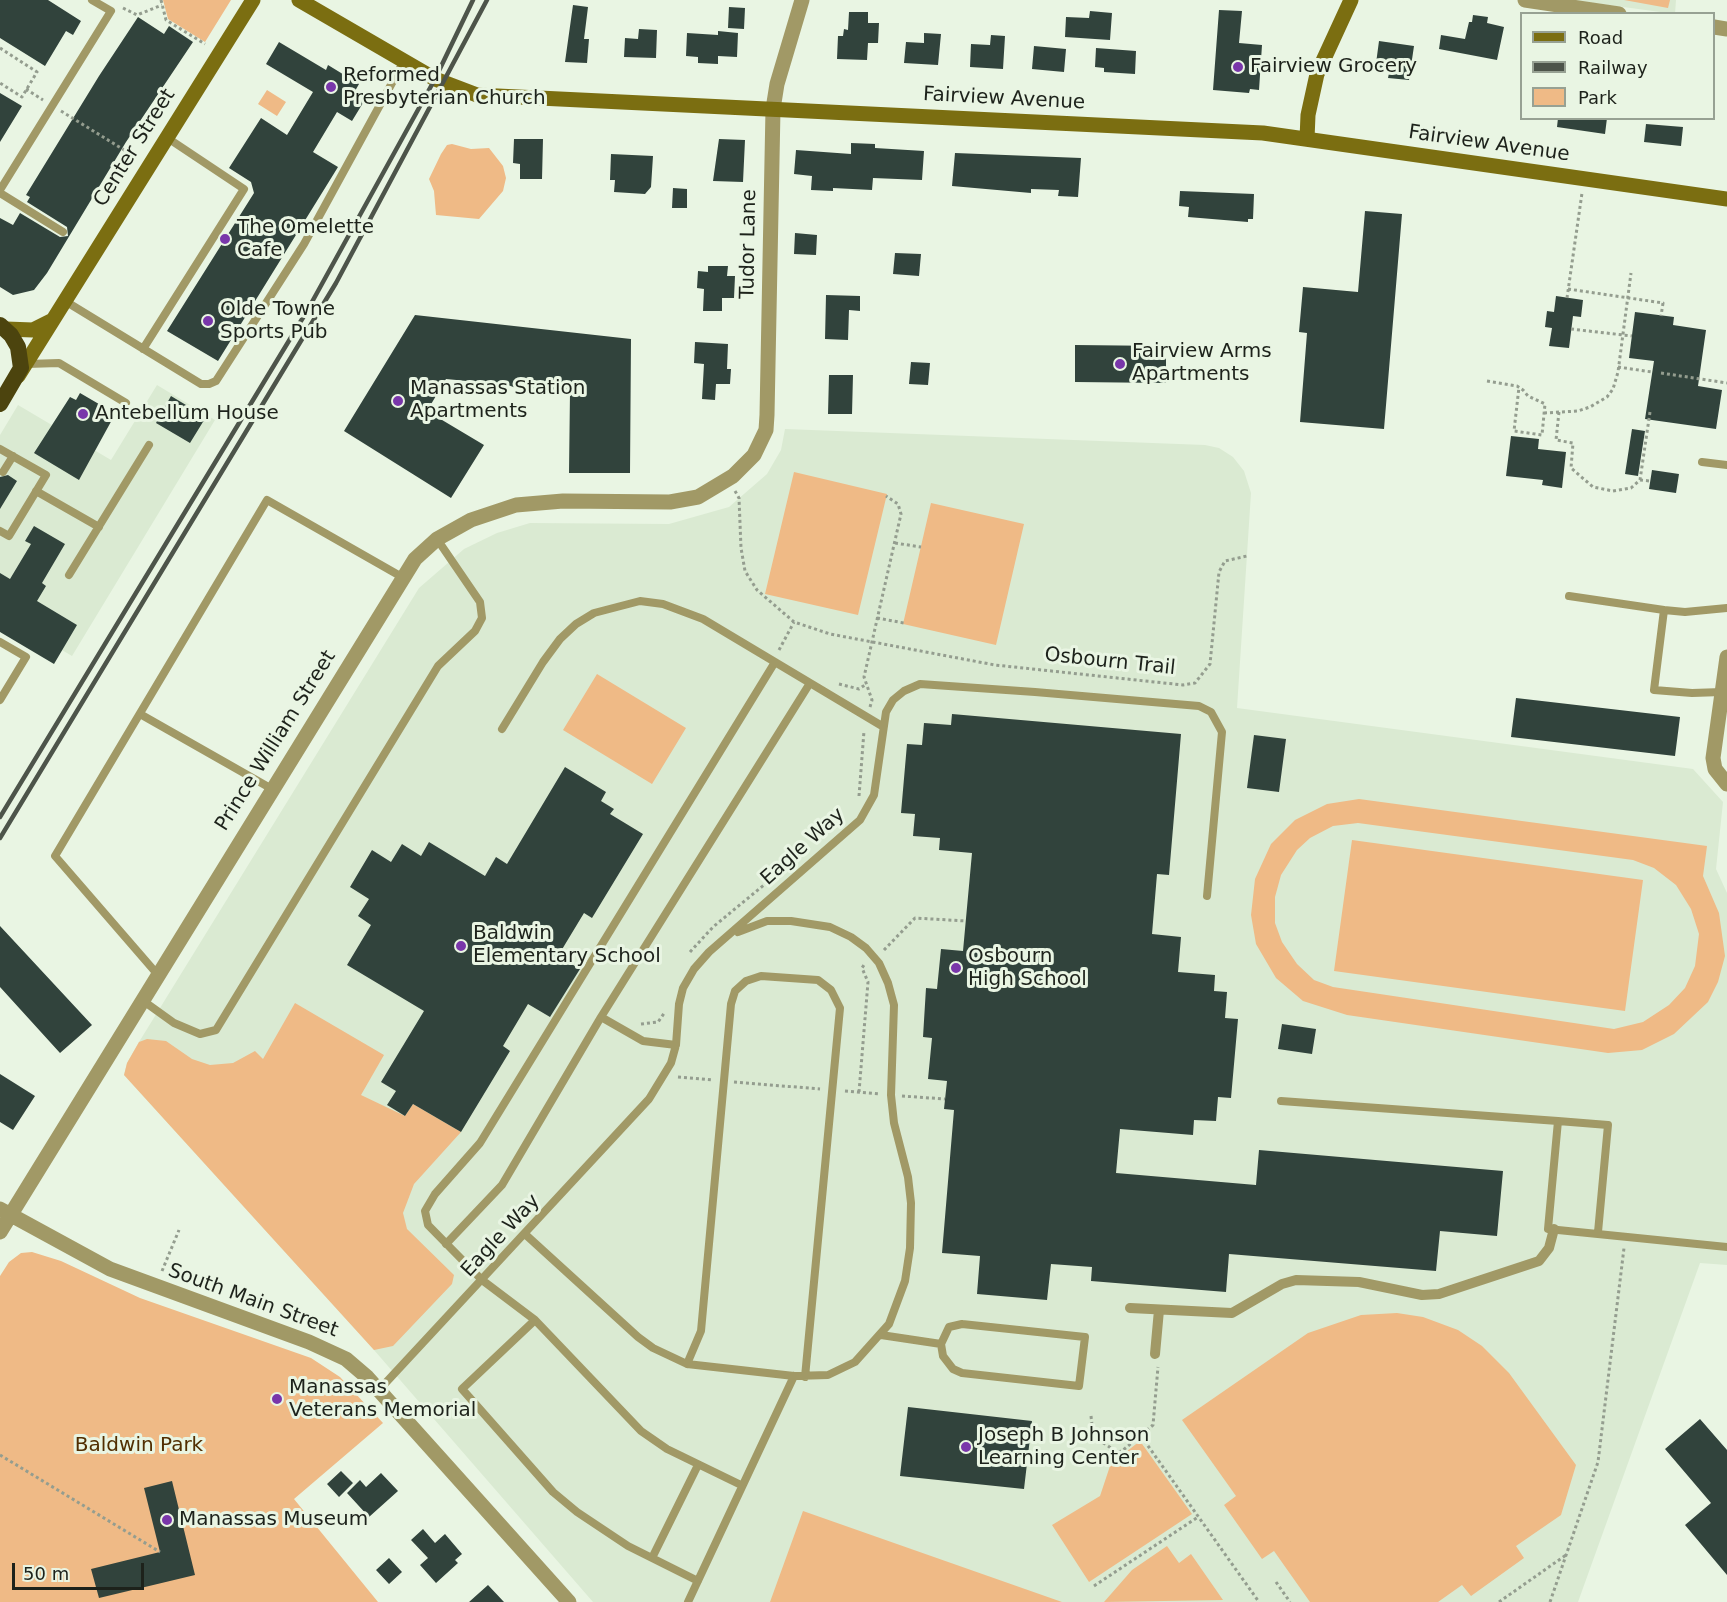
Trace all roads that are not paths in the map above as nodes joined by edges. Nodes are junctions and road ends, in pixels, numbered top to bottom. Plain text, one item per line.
1 (92, 0) edge
2 (253, 0) edge
3 (299, 0) edge
4 (802, 0) edge
5 (1351, 0) edge
6 (1525, 0) edge
7 (1606, 12) edge
8 (404, 61) junction
9 (773, 110) junction
10 (166, 137) junction
11 (1308, 140) junction
12 (0, 192) edge
13 (1727, 199) edge
14 (63, 232) dead end
15 (65, 301) junction
16 (54, 319) junction
17 (3, 327) edge
18 (143, 349) junction
19 (21, 372) junction
20 (126, 403) dead end
21 (0, 404) edge
22 (149, 445) dead end
23 (0, 449) edge
24 (13, 456) junction
25 (1702, 462) dead end
26 (1727, 465) edge
27 (3, 472) dead end
28 (729, 479) joint
29 (36, 490) junction
30 (99, 527) junction
31 (0, 531) edge
32 (437, 539) junction
33 (69, 575) dead end
34 (402, 578) junction
35 (1569, 596) dead end
36 (1727, 608) edge
37 (1664, 610) junction
38 (0, 642) edge
39 (1727, 657) edge
40 (775, 662) junction
41 (1726, 675) edge
42 (810, 683) junction
43 (1722, 692) junction
44 (0, 700) edge
45 (140, 714) junction
46 (882, 726) junction
47 (502, 729) dead end
48 (1727, 784) edge
49 (272, 789) junction
50 (1207, 896) dead end
51 (726, 938) junction
52 (158, 975) junction
53 (142, 1000) junction
54 (601, 1017) junction
55 (676, 1045) junction
56 (1281, 1101) dead end
57 (1558, 1121) junction
58 (5, 1212) edge
59 (1554, 1229) junction
60 (0, 1232) edge
61 (1598, 1232) junction
62 (526, 1234) junction
63 (446, 1244) junction
64 (1727, 1247) edge
65 (482, 1280) junction
66 (1130, 1308) dead end
67 (1159, 1310) junction
68 (535, 1320) junction
69 (881, 1335) junction
70 (941, 1344) junction
71 (1155, 1353) road end
72 (687, 1364) junction
73 (794, 1376) junction
74 (805, 1377) junction
75 (379, 1390) junction
76 (698, 1464) junction
77 (741, 1485) junction
78 (652, 1558) junction
79 (698, 1581) junction
80 (569, 1602) edge
81 (688, 1602) edge

1 - 12 lane
2 - 10 main road, Center Street
3 - 8 main road, Fairview Avenue
4 - 9 street, Tudor Lane
5 - 11 main road
6 - 7 street
8 - 9 main road, Fairview Avenue
8 - 18 lane
9 - 11 main road, Fairview Avenue
9 - 28 street, Tudor Lane
10 - 15 main road, Center Street
10 - 18 lane
11 - 13 main road, Fairview Avenue
12 - 14 lane
15 - 16 main road, Center Street
15 - 18 lane
16 - 17 main road
16 - 19 main road, Center Street
17 - 19 highway
19 - 20 lane
19 - 21 highway, Center Street
22 - 30 lane
23 - 24 lane
24 - 27 lane
24 - 29 lane
25 - 26 lane
28 - 32 street, Prince William Street
29 - 30 lane
29 - 31 lane
30 - 33 lane
32 - 34 street, Prince William Street
32 - 53 lane
34 - 45 lane
34 - 49 street, Prince William Street
35 - 37 lane
36 - 37 lane
37 - 43 lane
38 - 44 lane
39 - 41 street
40 - 42 lane
40 - 47 lane
40 - 63 lane
41 - 43 street
42 - 46 lane
42 - 54 lane
43 - 48 street
45 - 49 lane
45 - 52 lane
46 - 50 lane, Eagle Way
46 - 51 lane, Eagle Way
49 - 52 street, Prince William Street
51 - 55 lane, Eagle Way
51 - 69 lane
52 - 53 street, Prince William Street
53 - 58 street, Prince William Street
54 - 55 lane
54 - 63 lane
55 - 62 lane, Eagle Way
56 - 57 lane
57 - 59 lane
57 - 61 lane
58 - 60 street, Prince William Street
58 - 75 street, South Main Street
59 - 61 lane
59 - 67 street
61 - 64 lane
62 - 65 lane, Eagle Way
62 - 72 lane
63 - 65 lane
65 - 68 lane
65 - 75 lane, Eagle Way
66 - 67 street
67 - 71 street
68 - 76 lane
68 - 78 lane
69 - 70 lane
69 - 74 lane
70 - 70 lane
72 - 73 lane
72 - 74 lane
73 - 74 lane
73 - 77 lane
75 - 80 street, South Main Street
76 - 77 lane
76 - 78 lane
77 - 79 lane
78 - 79 lane
79 - 81 lane

